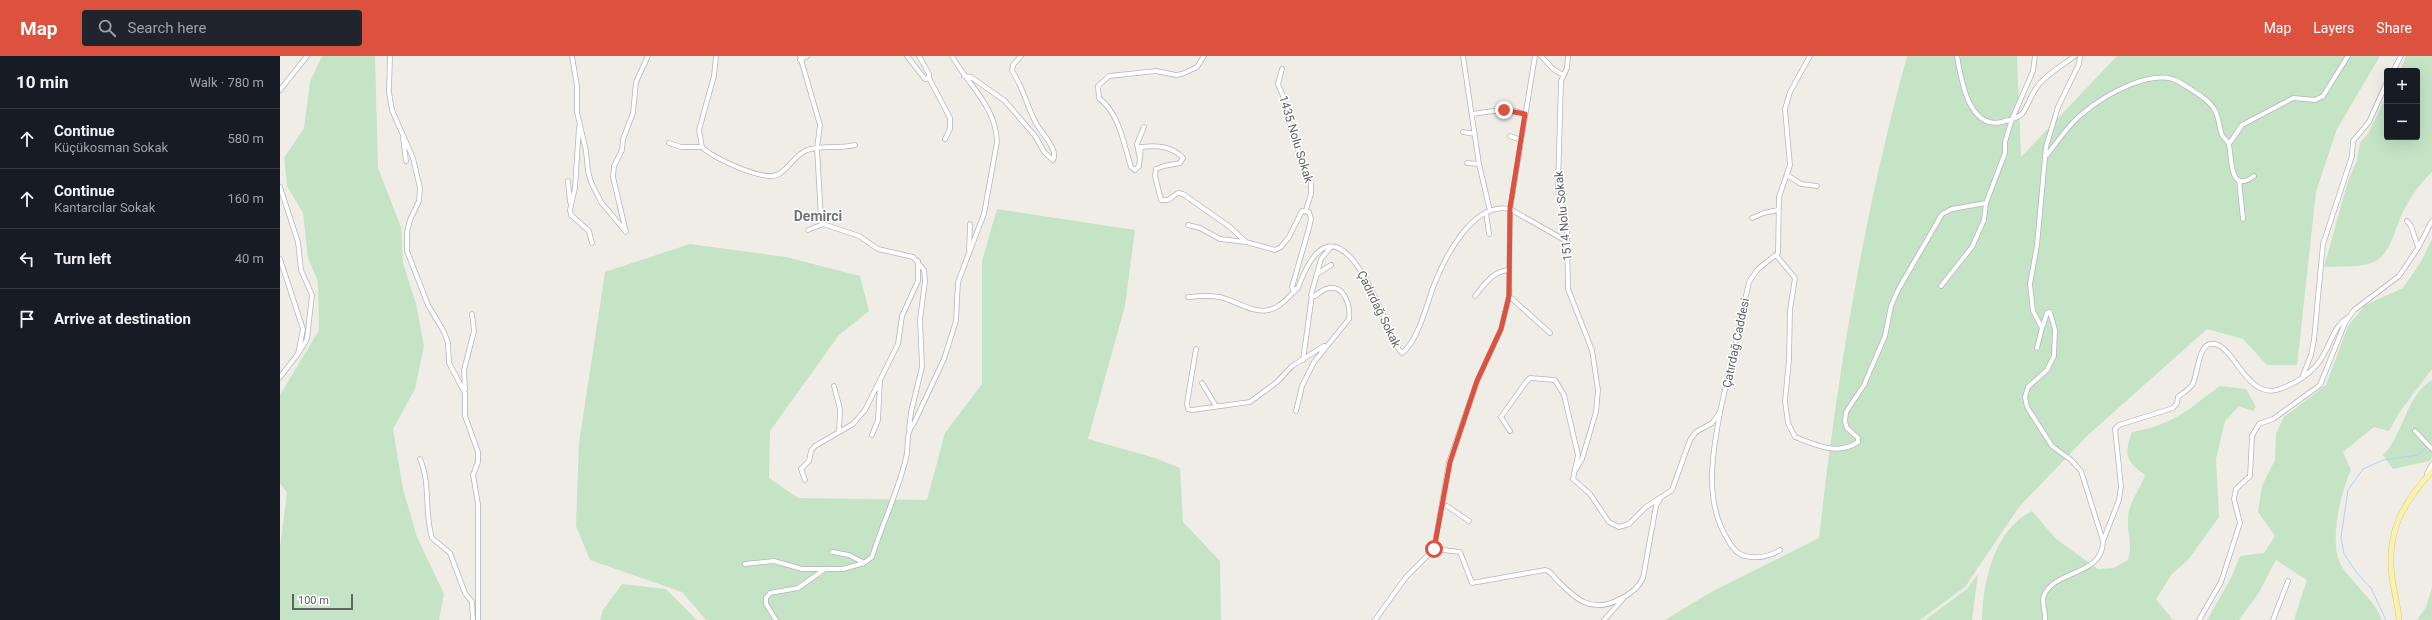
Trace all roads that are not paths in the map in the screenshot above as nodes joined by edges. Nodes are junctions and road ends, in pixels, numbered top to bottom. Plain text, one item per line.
1 (307, 56) edge
2 (390, 56) edge
3 (572, 56) edge
4 (648, 56) edge
5 (716, 56) edge
6 (807, 56) edge
7 (906, 56) edge
8 (919, 56) edge
9 (952, 56) edge
10 (1021, 56) edge
11 (1204, 56) edge
12 (1463, 56) edge
13 (1536, 56) edge
14 (1541, 56) edge
15 (1568, 56) edge
16 (1810, 56) edge
17 (1957, 56) edge
18 (2035, 56) edge
19 (2075, 56) edge
20 (2080, 56) edge
21 (2348, 56) edge
22 (2400, 56) edge
23 (800, 58) edge
24 (2394, 68) edge
25 (1282, 69) dead end
26 (1564, 75) junction
27 (964, 76) junction
28 (929, 78) junction
29 (2384, 89) edge
30 (280, 90) edge
31 (1472, 114) junction
32 (1525, 114) junction
33 (2012, 119) junction
34 (579, 123) junction
35 (1144, 127) dead end
36 (1463, 132) dead end
37 (1475, 134) junction
38 (403, 135) junction
39 (1510, 136) dead end
40 (945, 139) dead end
41 (1521, 140) junction
42 (669, 143) dead end
43 (2229, 144) junction
44 (855, 145) dead end
45 (702, 147) junction
46 (817, 148) junction
47 (1139, 155) junction
48 (2047, 155) junction
49 (406, 161) dead end
50 (1467, 163) dead end
51 (1479, 164) junction
52 (1787, 175) junction
53 (2254, 176) dead end
54 (2239, 180) junction
55 (568, 181) dead end
56 (1818, 186) dead end
57 (280, 187) edge
58 (1986, 203) junction
59 (570, 205) junction
60 (1510, 208) junction
61 (1306, 210) junction
62 (1778, 210) junction
63 (1488, 211) junction
64 (1752, 218) dead end
65 (2243, 219) dead end
66 (2432, 221) edge
67 (2407, 222) dead end
68 (824, 224) junction
69 (970, 224) dead end
70 (1188, 225) dead end
71 (808, 230) dead end
72 (1489, 234) dead end
73 (1246, 242) junction
74 (1568, 242) junction
75 (592, 243) dead end
76 (1332, 246) junction
77 (2418, 248) junction
78 (969, 253) junction
79 (1776, 256) junction
80 (280, 259) edge
81 (918, 260) junction
82 (1331, 265) dead end
83 (1508, 270) junction
84 (1317, 274) junction
85 (1941, 286) dead end
86 (1296, 290) junction
87 (1312, 295) junction
88 (1475, 296) dead end
89 (1509, 296) junction
90 (1188, 297) dead end
91 (472, 314) dead end
92 (2350, 316) junction
93 (2042, 328) junction
94 (1550, 333) dead end
95 (1328, 343) junction
96 (2037, 348) dead end
97 (1196, 349) dead end
98 (298, 354) junction
99 (1303, 360) junction
100 (280, 377) edge
101 (2302, 378) junction
102 (880, 380) junction
103 (1202, 382) dead end
104 (834, 386) dead end
105 (465, 393) junction
106 (1216, 406) junction
107 (1296, 411) dead end
108 (1720, 412) junction
109 (909, 429) junction
110 (1510, 431) dead end
111 (2415, 431) dead end
112 (839, 432) junction
113 (872, 435) dead end
114 (2432, 449) edge
115 (420, 459) dead end
116 (2432, 464) edge
117 (1575, 470) junction
118 (2432, 471) edge
119 (2426, 478) junction
120 (805, 480) dead end
121 (1660, 499) junction
122 (1447, 506) dead end
123 (1469, 522) dead end
124 (2103, 541) junction
125 (1434, 549) junction
126 (1780, 550) dead end
127 (832, 552) dead end
128 (864, 563) junction
129 (745, 564) dead end
130 (825, 569) junction
131 (2288, 580) dead end
132 (1625, 597) junction
133 (2275, 619) edge
134 (473, 620) edge
135 (478, 620) edge
136 (776, 620) edge
137 (1375, 620) edge
138 (1604, 620) edge
139 (2045, 620) edge
140 (2199, 620) edge
141 (2399, 620) edge

1 - 30 street
2 - 38 street
3 - 34 street
4 - 34 street
5 - 45 street
6 - 23 street
7 - 28 street
8 - 28 street
9 - 27 street
10 - 27 street
11 - 47 street
12 - 31 street
13 - 32 street
14 - 26 street
15 - 26 street, 1514 Nolu Sokak
16 - 52 street
17 - 33 street
18 - 33 street
19 - 33 street
20 - 48 street
21 - 43 street
22 - 24 street
23 - 46 street
25 - 61 street, 1435 Nolu Sokak
26 - 74 street, 1514 Nolu Sokak
27 - 78 street
28 - 40 street
29 - 101 street
31 - 32 street
31 - 37 street
32 - 41 street
33 - 58 street
34 - 59 street
35 - 47 street
36 - 37 street
37 - 51 street
38 - 49 street
38 - 105 street
39 - 41 street
41 - 60 street
42 - 45 street
43 - 48 street
43 - 54 street
44 - 46 street
45 - 46 street
46 - 68 street
47 - 73 street
48 - 93 street
50 - 51 street
51 - 63 street
52 - 56 street
52 - 62 street
53 - 54 street
54 - 65 street
55 - 59 street
57 - 98 street
58 - 79 street
58 - 85 street
59 - 75 street
60 - 63 street
60 - 74 street
60 - 83 street
61 - 73 street
61 - 86 street
62 - 64 street
62 - 79 street
63 - 72 street
63 - 76 street, Çadırdağ Sokak
66 - 77 street
67 - 77 street
68 - 71 street
68 - 81 street
69 - 78 street
70 - 73 street
74 - 117 street, 1514 Nolu Sokak
76 - 84 street
76 - 86 street
77 - 92 street
78 - 109 street
79 - 108 street, Çatırdağ Caddesi
80 - 98 street
81 - 102 street
81 - 109 street
82 - 84 street
83 - 88 street
83 - 89 street
84 - 87 street
86 - 90 street
87 - 95 street
87 - 99 street
89 - 94 street
89 - 125 street
91 - 105 street
92 - 101 street
92 - 140 street
93 - 96 street
93 - 124 street
95 - 99 street
95 - 107 street
97 - 106 street
98 - 100 street
99 - 106 street
101 - 124 street
102 - 112 street
102 - 113 street
103 - 106 street
104 - 112 street
105 - 135 street
108 - 121 street
108 - 126 street, Çatırdağ Caddesi
109 - 128 street
110 - 117 street
111 - 114 street
112 - 120 street
115 - 134 street
116 - 119 street
117 - 121 street
118 - 119 main road
119 - 141 main road
121 - 132 street
122 - 123 street
124 - 139 street
125 - 132 street
125 - 137 street
127 - 128 street
128 - 130 street
129 - 130 street
130 - 136 street
131 - 133 street
132 - 138 street

